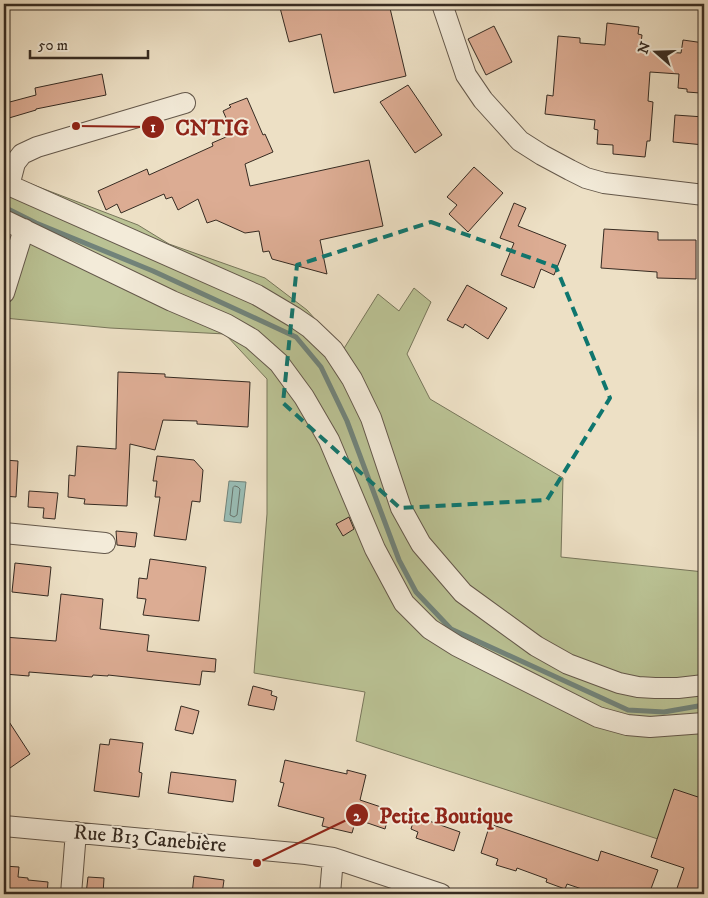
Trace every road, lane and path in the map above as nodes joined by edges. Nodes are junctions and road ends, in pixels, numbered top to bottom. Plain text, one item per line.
1 (442, 4) edge
2 (185, 103) dead end
3 (6, 184) edge
4 (704, 195) edge
5 (4, 220) edge
6 (24, 229) junction
7 (4, 293) edge
8 (4, 533) edge
9 (105, 543) dead end
10 (704, 685) edge
11 (704, 723) edge
12 (4, 826) edge
13 (76, 832) junction
14 (333, 858) junction
15 (71, 894) edge
16 (330, 894) edge
17 (441, 894) edge

1 - 4 street
2 - 3 street
3 - 10 street
5 - 6 street
6 - 7 street
6 - 11 street
8 - 9 street
12 - 13 street, Rue B13 Canebière
13 - 14 street, Rue B13 Canebière
13 - 15 street
14 - 16 street
14 - 17 street, Rue B13 Canebière

